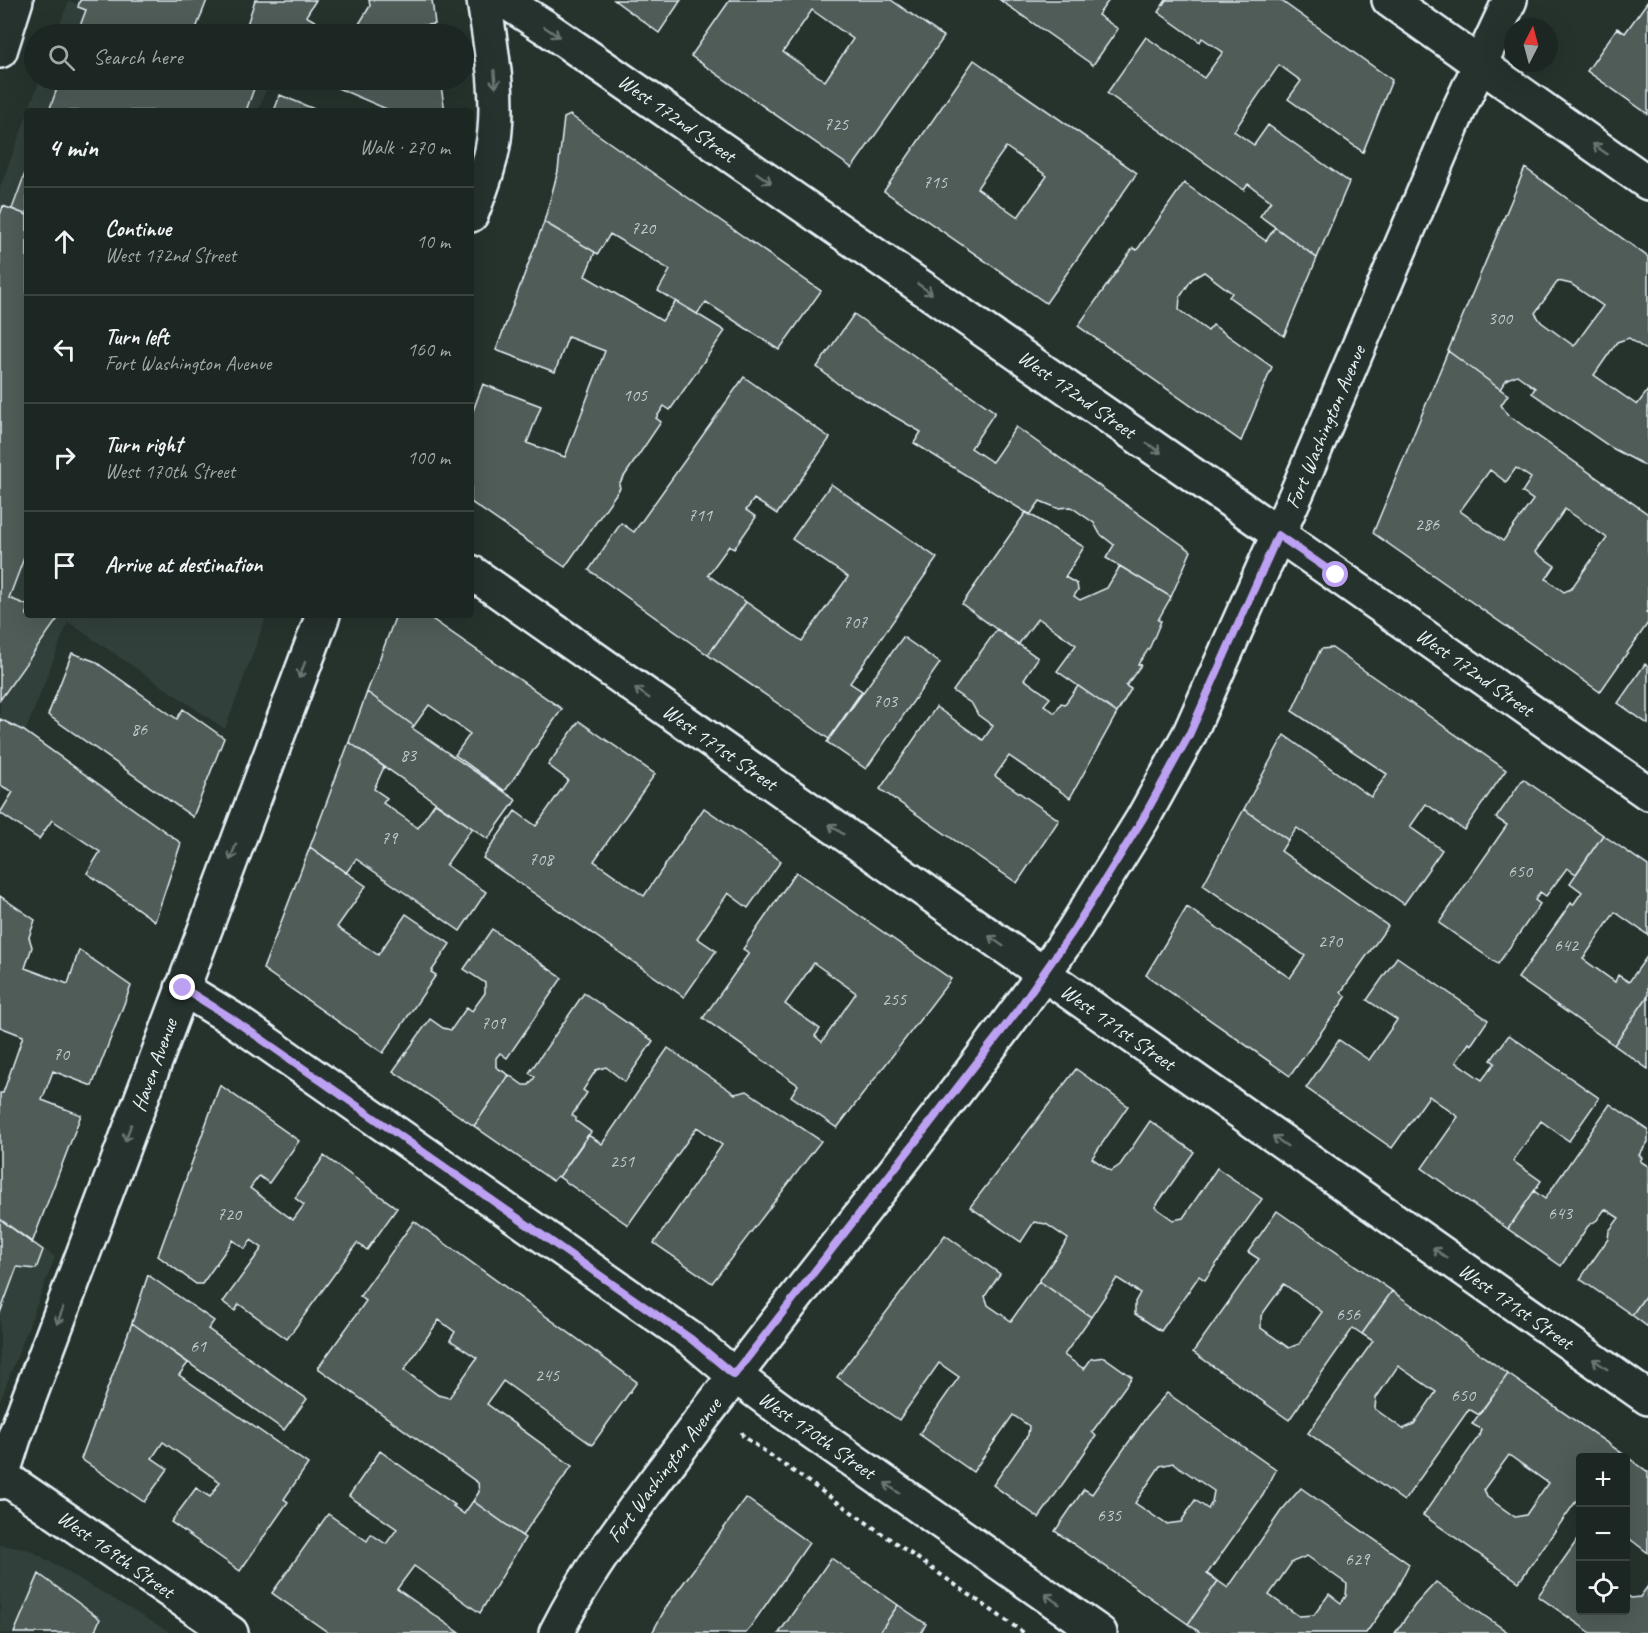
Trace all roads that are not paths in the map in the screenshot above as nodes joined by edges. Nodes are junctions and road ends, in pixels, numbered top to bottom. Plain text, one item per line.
1 (16, 0) edge
2 (484, 0) edge
3 (503, 0) edge
4 (1389, 0) edge
5 (1510, 0) edge
6 (0, 51) edge
7 (1480, 65) junction
8 (1648, 183) edge
9 (474, 206) edge
10 (1278, 535) junction
11 (474, 574) edge
12 (322, 618) edge
13 (1648, 793) edge
14 (1044, 975) junction
15 (183, 988) junction
16 (734, 1375) junction
17 (1648, 1398) edge
18 (1, 1478) edge
19 (231, 1633) edge
20 (556, 1633) edge
21 (1100, 1633) edge

1 - 6 main road
2 -> 9 main road
3 -> 10 main road, West 172nd Street
4 - 7 main road
5 - 7 main road, Fort Washington Avenue
8 -> 7 main road
7 - 10 main road, Fort Washington Avenue
10 - 13 main road, West 172nd Street
10 - 14 main road, Fort Washington Avenue
14 -> 11 main road, West 171st Street
12 -> 15 main road, Haven Avenue
14 - 16 main road, Fort Washington Avenue
17 -> 14 main road, West 171st Street
15 - 16 main road, West 170th Street
15 -> 18 main road, Haven Avenue
16 - 20 main road, Fort Washington Avenue
21 -> 16 main road, West 170th Street
18 - 19 main road, West 169th Street

